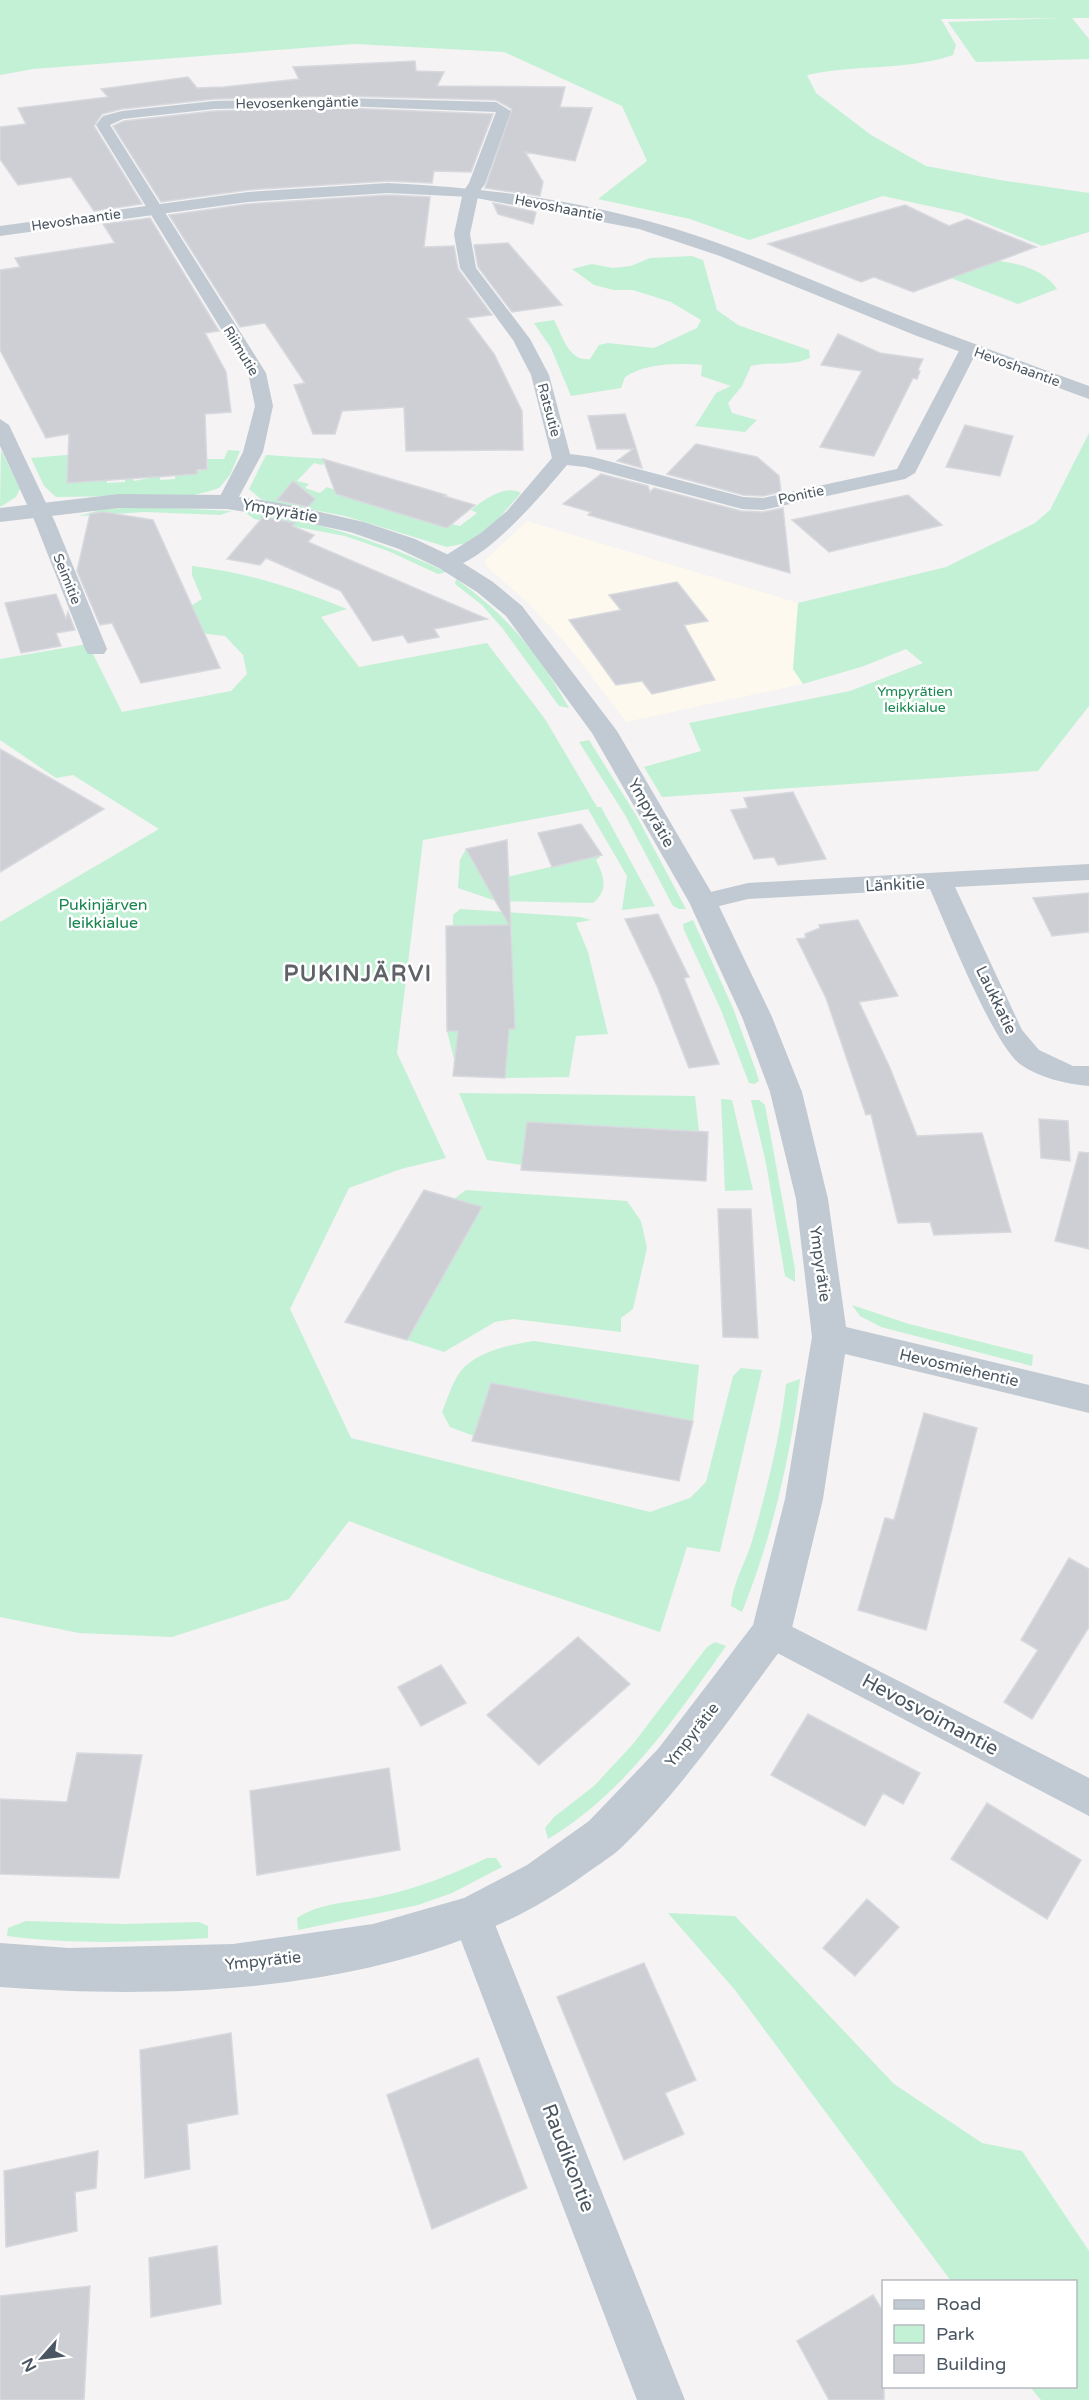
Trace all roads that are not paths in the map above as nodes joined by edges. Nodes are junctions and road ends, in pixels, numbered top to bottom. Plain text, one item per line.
1 (471, 192) junction
2 (156, 209) junction
3 (0, 231) edge
4 (969, 349) junction
5 (1089, 393) edge
6 (0, 425) edge
7 (562, 459) junction
8 (227, 502) junction
9 (38, 510) junction
10 (0, 515) edge
11 (447, 562) junction
12 (96, 649) dead end
13 (1089, 872) edge
14 (940, 883) junction
15 (703, 902) junction
16 (1089, 1076) edge
17 (830, 1337) junction
18 (1089, 1399) edge
19 (771, 1632) junction
20 (1089, 1798) edge
21 (472, 1917) junction
22 (0, 1965) edge
23 (662, 2400) edge

1 - 2 street, Hevoshaantie
1 - 2 street, Hevosenkengäntie
1 - 4 street, Hevoshaantie
1 - 7 street, Ratsutie
2 - 3 street, Hevoshaantie
2 - 8 street, Riimutie
4 - 5 street, Hevoshaantie
4 - 7 street, Ponitie
6 - 9 street, Seimitie
7 - 11 street, Ratsutie
8 - 9 street, Ympyrätie
8 - 11 street, Ympyrätie
9 - 10 street, Ympyrätie
9 - 12 street, Seimitie
11 - 15 street, Ympyrätie
13 - 14 street, Länkitie
14 - 15 street, Länkitie
14 - 16 street, Laukkatie
15 - 17 street, Ympyrätie
17 - 18 street, Hevosmiehentie
17 - 19 street, Ympyrätie
19 - 20 street, Hevosvoimantie
19 - 21 street, Ympyrätie
21 - 22 street, Ympyrätie
21 - 23 street, Raudikontie

